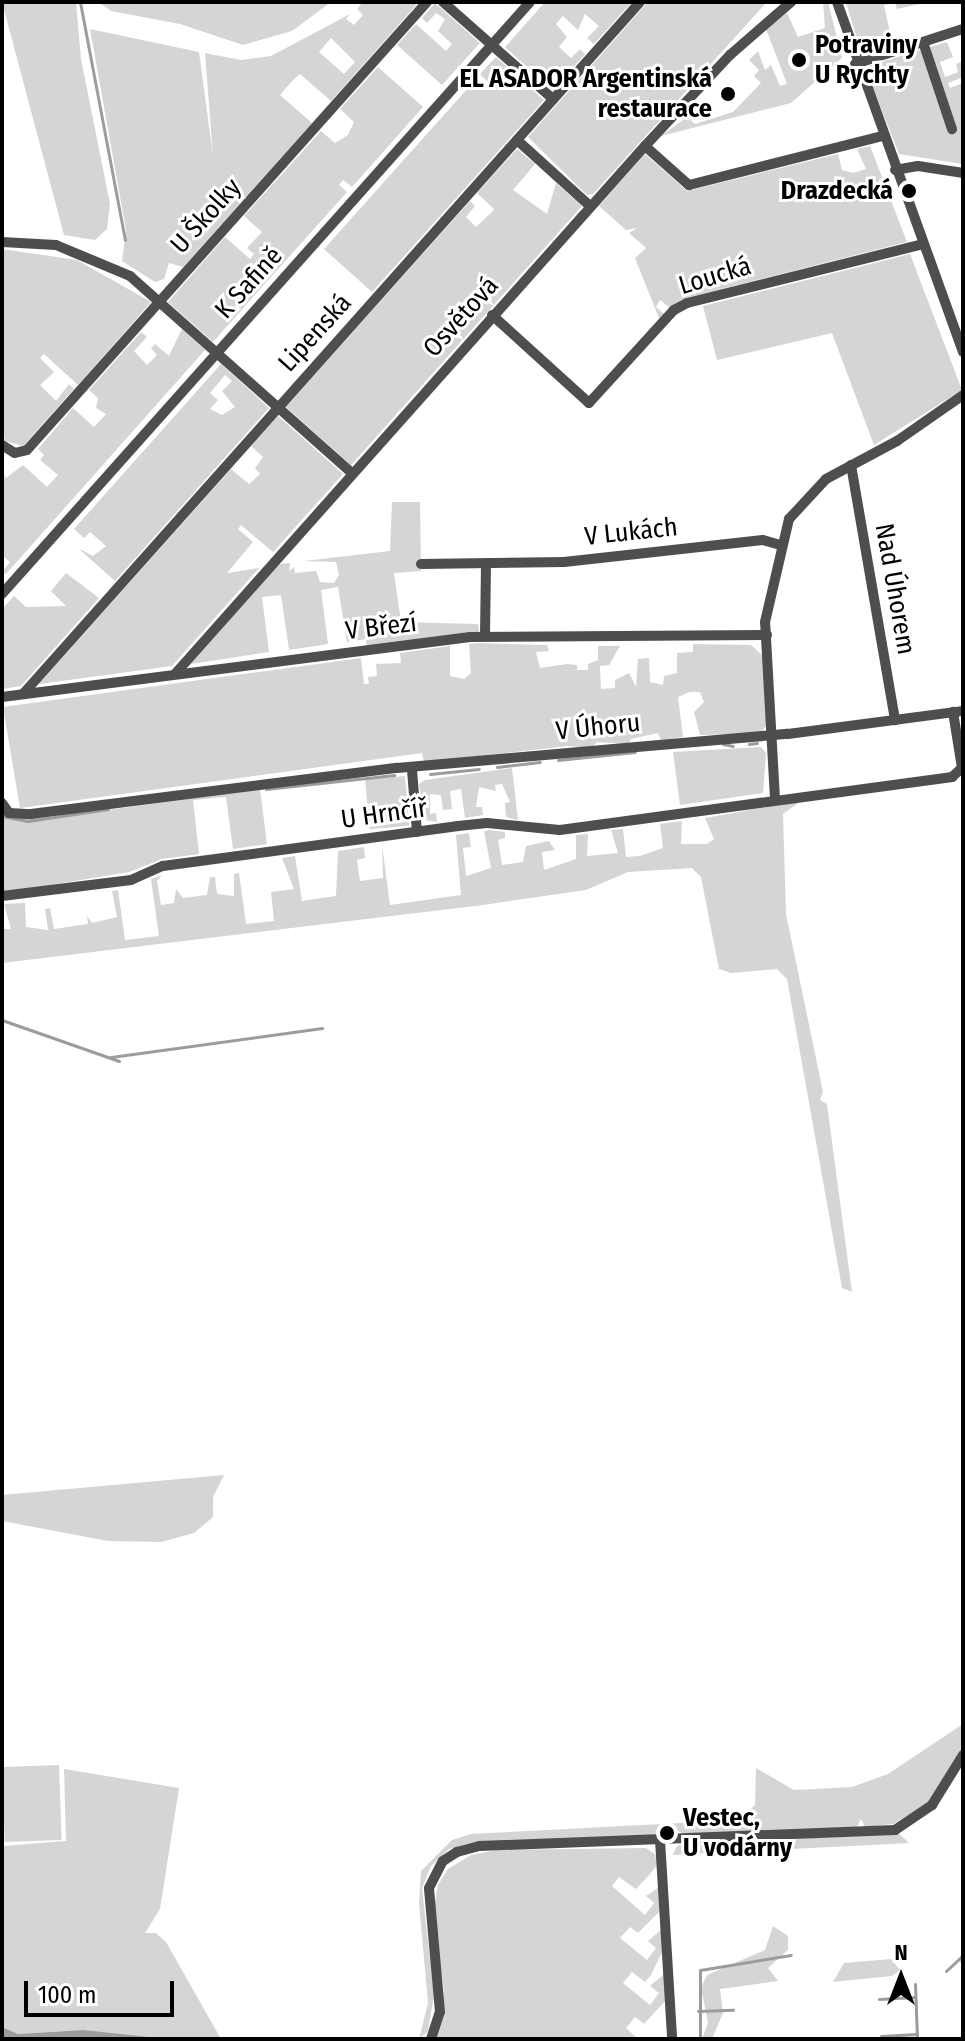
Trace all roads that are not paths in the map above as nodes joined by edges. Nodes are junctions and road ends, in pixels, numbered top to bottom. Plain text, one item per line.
1 (427, 2) edge
2 (443, 2) edge
3 (530, 2) edge
4 (640, 2) edge
5 (791, 2) edge
6 (837, 2) edge
7 (963, 29) edge
8 (923, 42) junction
9 (491, 46) junction
10 (855, 64) junction
11 (553, 99) junction
12 (952, 129) dead end
13 (882, 136) junction
14 (517, 140) junction
15 (645, 146) junction
16 (895, 170) junction
17 (963, 173) edge
18 (590, 206) junction
19 (2, 242) edge
20 (923, 244) junction
21 (160, 301) junction
22 (492, 315) junction
23 (217, 352) junction
24 (963, 352) edge
25 (963, 395) edge
26 (279, 406) junction
27 (2, 445) edge
28 (851, 465) junction
29 (352, 473) junction
30 (781, 545) junction
31 (486, 563) junction
32 (421, 564) dead end
33 (2, 594) edge
34 (767, 635) junction
35 (485, 636) junction
36 (175, 674) junction
37 (23, 694) junction
38 (2, 697) edge
39 (958, 711) edge
40 (895, 720) junction
41 (773, 735) junction
42 (412, 770) junction
43 (775, 799) junction
44 (2, 803) edge
45 (417, 832) junction
46 (2, 896) edge
47 (963, 1755) edge
48 (660, 1840) junction
49 (431, 2039) edge
50 (672, 2039) edge

1 - 21 street, U Školky
2 - 9 street
3 - 9 street, K Safině
4 - 11 street, Lipenská
5 - 15 street, Osvětová
6 - 10 street
7 - 8 street
8 - 10 street
8 - 12 street
9 - 11 street
9 - 23 street, K Safině
10 - 13 street
11 - 14 street, Lipenská
13 - 15 street
13 - 16 street
14 - 18 street
14 - 26 street, Lipenská
15 - 18 street, Osvětová
16 - 17 street
16 - 20 street
18 - 22 street, Osvětová
19 - 21 street
20 - 22 street, Loucká
20 - 24 street
21 - 23 street
21 - 27 street, U Školky
22 - 29 street, Osvětová
23 - 26 street
23 - 33 street, K Safině
25 - 28 street
26 - 29 street
26 - 37 street, Lipenská
28 - 30 street
28 - 40 street, Nad Úhorem
29 - 36 street, Osvětová
30 - 31 street, V Lukách
30 - 34 street
31 - 32 street, V Lukách
31 - 35 street
34 - 35 street, V Březí
34 - 41 street
35 - 36 street, V Březí
36 - 37 street, V Březí
37 - 38 street, V Březí
39 - 40 street, V Úhoru
39 - 43 street, U Hrnčíř
40 - 41 street, V Úhoru
41 - 42 street, V Úhoru
41 - 43 street
42 - 44 street, V Úhoru
42 - 45 street
43 - 45 street, U Hrnčíř
45 - 46 street, U Hrnčíř
47 - 48 street
48 - 49 street
48 - 50 street

